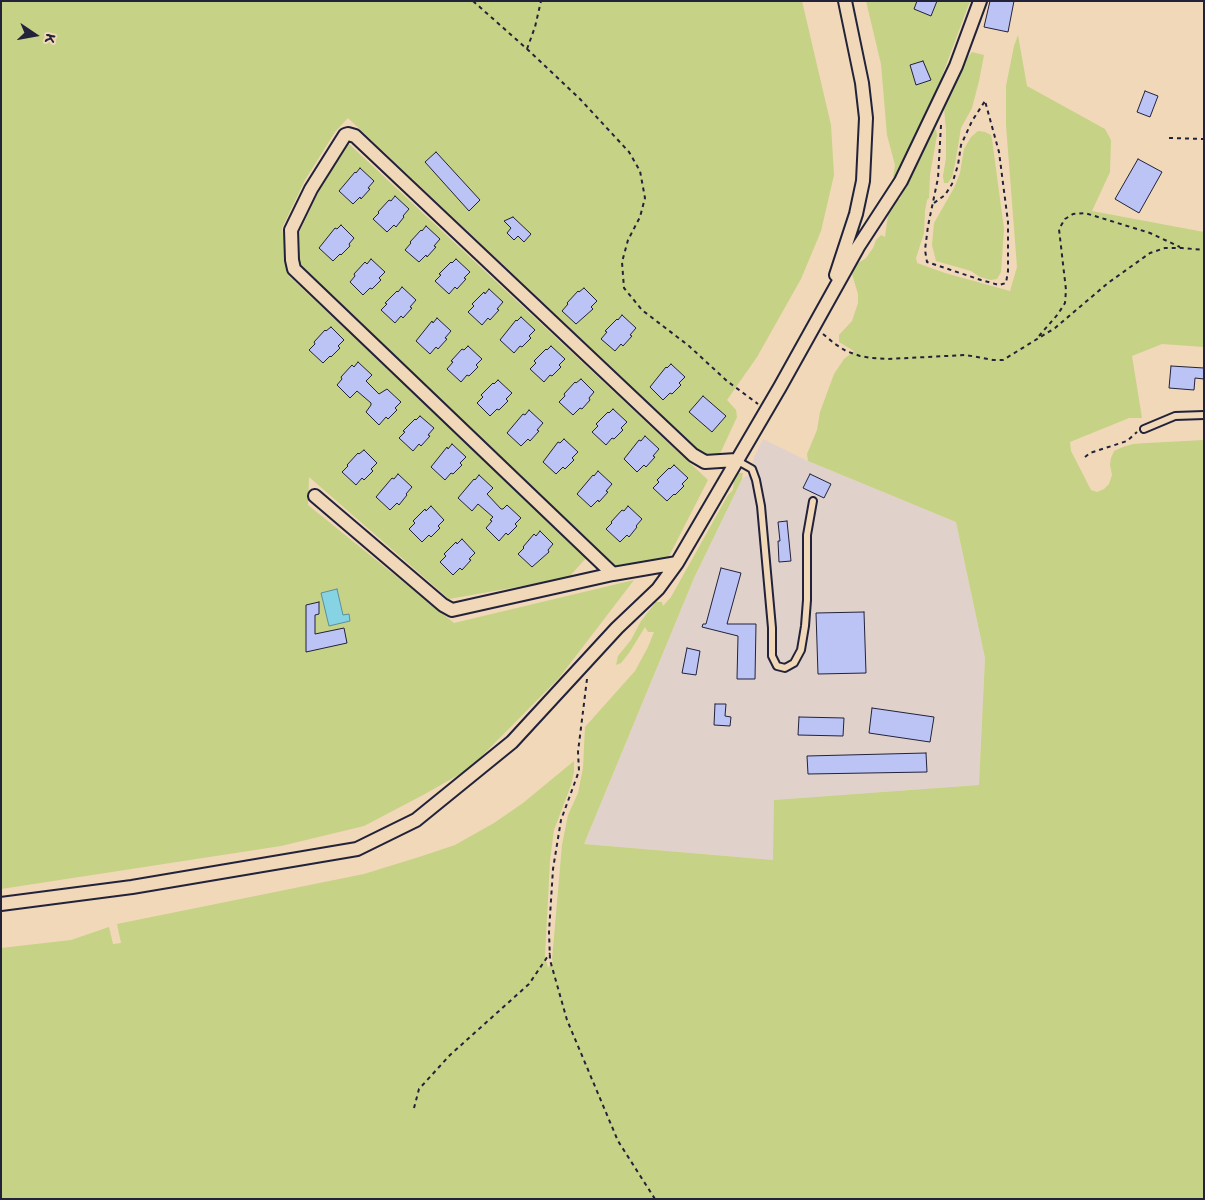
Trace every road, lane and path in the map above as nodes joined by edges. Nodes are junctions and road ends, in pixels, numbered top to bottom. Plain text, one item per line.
1 (473, 1) edge
2 (541, 1) edge
3 (845, 1) edge
4 (980, 1) edge
5 (527, 49) junction
6 (938, 103) junction
7 (1169, 138) dead end
8 (1204, 139) edge
9 (932, 204) junction
10 (1182, 248) junction
11 (1204, 250) edge
12 (816, 323) junction
13 (1037, 338) junction
14 (766, 410) junction
15 (1204, 415) edge
16 (1144, 429) joint
17 (1085, 457) dead end
18 (736, 460) junction
19 (315, 496) dead end
20 (812, 501) dead end
21 (676, 563) junction
22 (614, 574) junction
23 (589, 660) junction
24 (1, 904) edge
25 (550, 953) junction
26 (414, 1108) dead end
27 (655, 1199) edge

1 - 5 path
2 - 5 path
3 - 12 street
4 - 6 street
5 - 14 path
6 - 9 path
6 - 12 street
7 - 8 path
9 - 9 path
10 - 11 path
10 - 13 path
10 - 13 path
12 - 13 path
12 - 14 street
14 - 18 street
15 - 16 lane
16 - 17 path
18 - 20 lane
18 - 21 street
18 - 22 street
19 - 22 street
21 - 22 street
21 - 23 street
23 - 24 street
23 - 25 path
25 - 26 path
25 - 27 path

